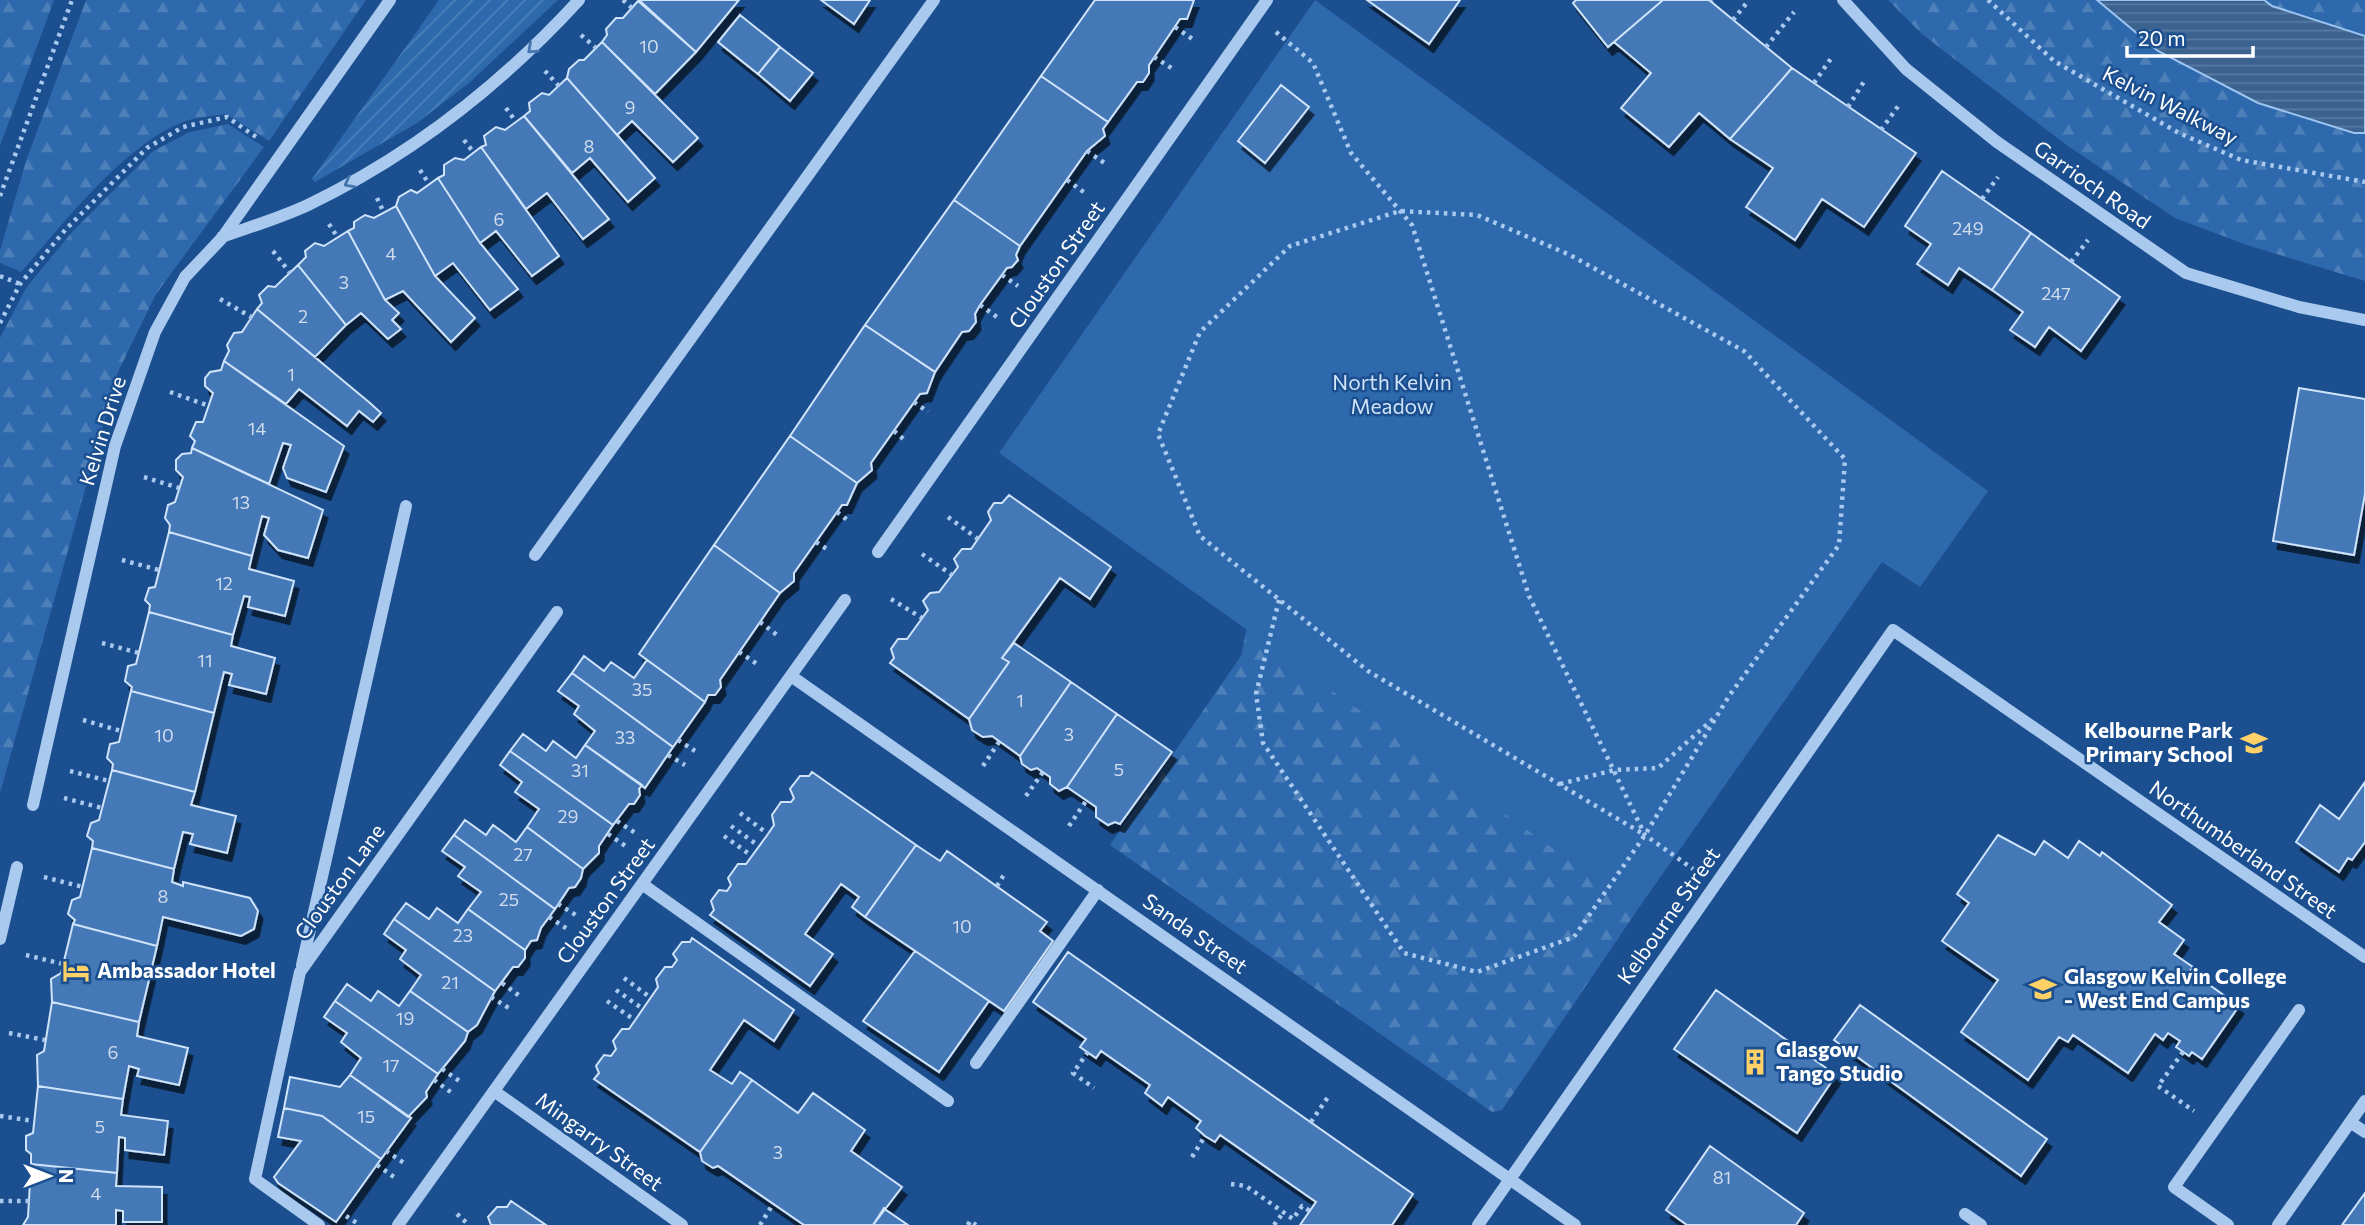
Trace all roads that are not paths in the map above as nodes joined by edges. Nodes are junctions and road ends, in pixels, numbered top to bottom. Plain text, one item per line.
1 (390, 0) edge
2 (579, 0) edge
3 (934, 0) edge
4 (1267, 0) edge
5 (1843, 0) edge
6 (222, 238) junction
7 (2365, 320) edge
8 (406, 506) dead end
9 (878, 552) dead end
10 (535, 555) dead end
11 (845, 600) dead end
12 (557, 612) dead end
13 (1893, 630) joint
14 (791, 676) junction
15 (33, 805) dead end
16 (17, 867) dead end
17 (642, 884) junction
18 (1098, 890) junction
19 (0, 939) edge
20 (2365, 957) edge
21 (300, 972) junction
22 (2299, 1010) dead end
23 (976, 1063) dead end
24 (494, 1091) junction
25 (948, 1101) dead end
26 (2365, 1101) edge
27 (2350, 1122) junction
28 (2365, 1132) edge
29 (1510, 1179) junction
30 (1965, 1214) dead end
31 (319, 1225) edge
32 (398, 1225) edge
33 (682, 1225) edge
34 (1478, 1225) edge
35 (1576, 1225) edge
36 (1982, 1225) edge
37 (2228, 1225) edge
38 (2278, 1225) edge

1 - 6 street, Kelvin Drive
2 -> 6 street
3 - 10 street
4 - 9 street, Clouston Street
5 - 7 street, Garrioch Road
6 - 15 street, Kelvin Drive
8 - 21 street
11 - 14 street, Clouston Street
12 - 21 street, Clouston Lane
13 - 20 street, Northumberland Street
13 - 29 street, Kelbourne Street
14 - 17 street, Clouston Street
14 - 18 street, Sanda Street
16 - 19 street
17 - 24 street, Clouston Street
17 - 25 street
18 - 23 street
18 - 29 street, Sanda Street
21 - 31 street, Clouston Lane
22 - 37 street
24 - 32 street, Clouston Street
24 - 33 street, Mingarry Street
26 - 27 street
27 - 28 street
27 - 38 street
29 - 34 street, Kelbourne Street
29 - 35 street, Sanda Street
30 - 36 street

